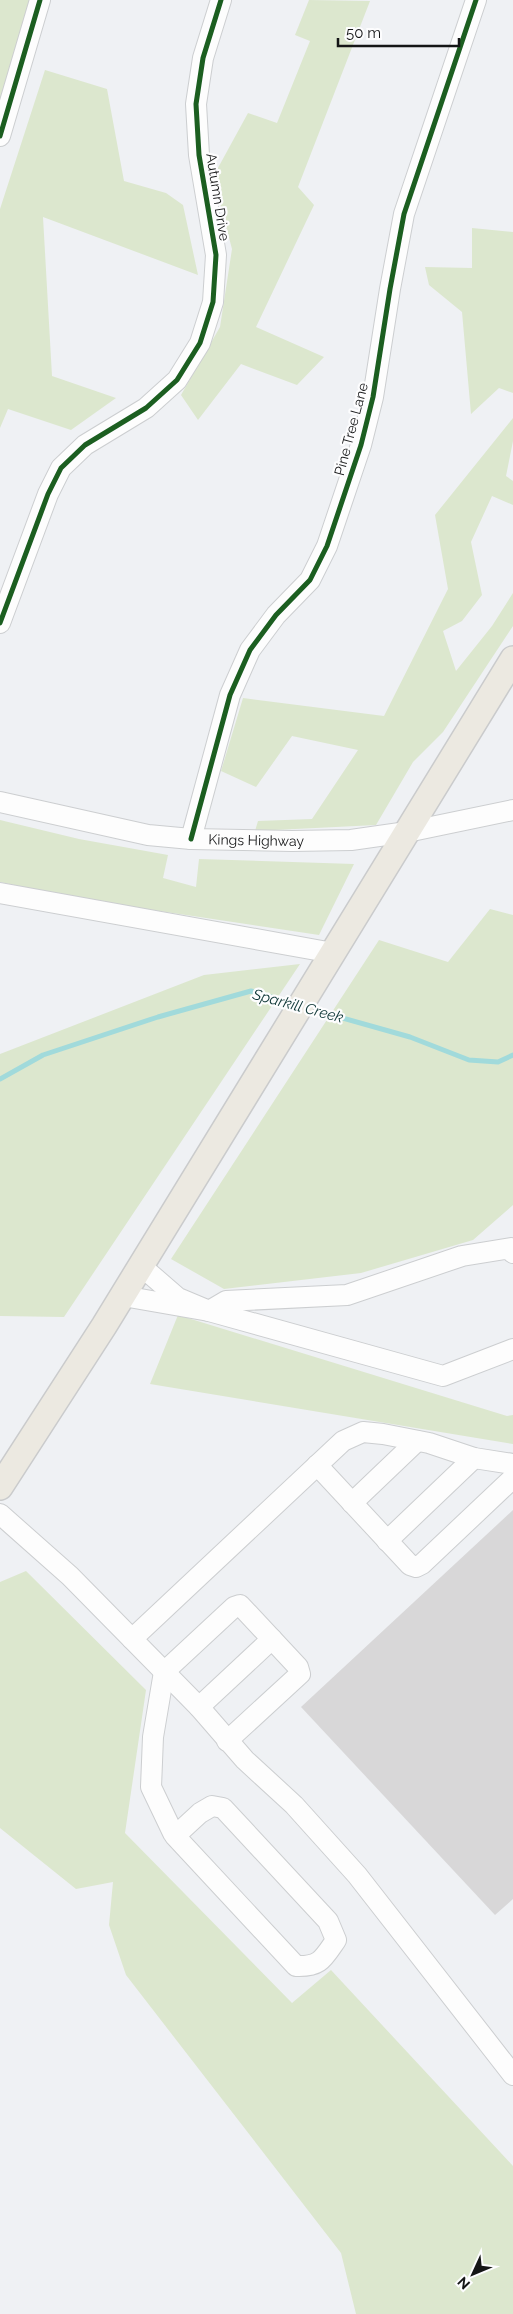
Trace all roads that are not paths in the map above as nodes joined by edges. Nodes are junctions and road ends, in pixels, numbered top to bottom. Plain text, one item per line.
1 (40, 0) edge
2 (221, 0) edge
3 (476, 0) edge
4 (0, 136) edge
5 (0, 623) edge
6 (513, 659) edge
7 (0, 802) edge
8 (513, 810) edge
9 (407, 832) junction
10 (191, 839) junction
11 (0, 893) edge
12 (333, 954) junction
13 (513, 1253) edge
14 (141, 1266) junction
15 (123, 1296) junction
16 (209, 1311) junction
17 (513, 1349) edge
18 (417, 1441) junction
19 (474, 1458) junction
20 (513, 1464) edge
21 (317, 1465) junction
22 (513, 1478) edge
23 (1, 1482) edge
24 (352, 1503) junction
25 (0, 1514) edge
26 (387, 1541) junction
27 (132, 1639) junction
28 (272, 1639) junction
29 (164, 1672) junction
30 (199, 1707) junction
31 (227, 1741) junction
32 (175, 1836) junction
33 (513, 2075) edge

1 - 4 street
2 - 5 street, Autumn Drive
3 - 10 street, Pine Tree Lane
6 - 9 main road
7 - 10 street, Kings Highway
8 - 9 street, Kings Highway
9 - 10 street, Kings Highway
9 - 12 main road
11 - 12 street
12 - 14 main road
13 - 16 street
14 - 15 main road
14 - 16 street
15 - 16 street
15 - 23 main road
16 - 17 street
18 - 19 street
18 - 21 street
18 - 24 street
19 - 20 street
19 - 26 street
21 - 24 street
21 - 27 street
22 - 26 street
24 - 26 street
25 - 27 street
27 - 29 street
28 - 29 street
28 - 30 street
28 - 31 street
29 - 30 street
29 - 32 street
30 - 31 street
31 - 33 street
32 - 32 street

